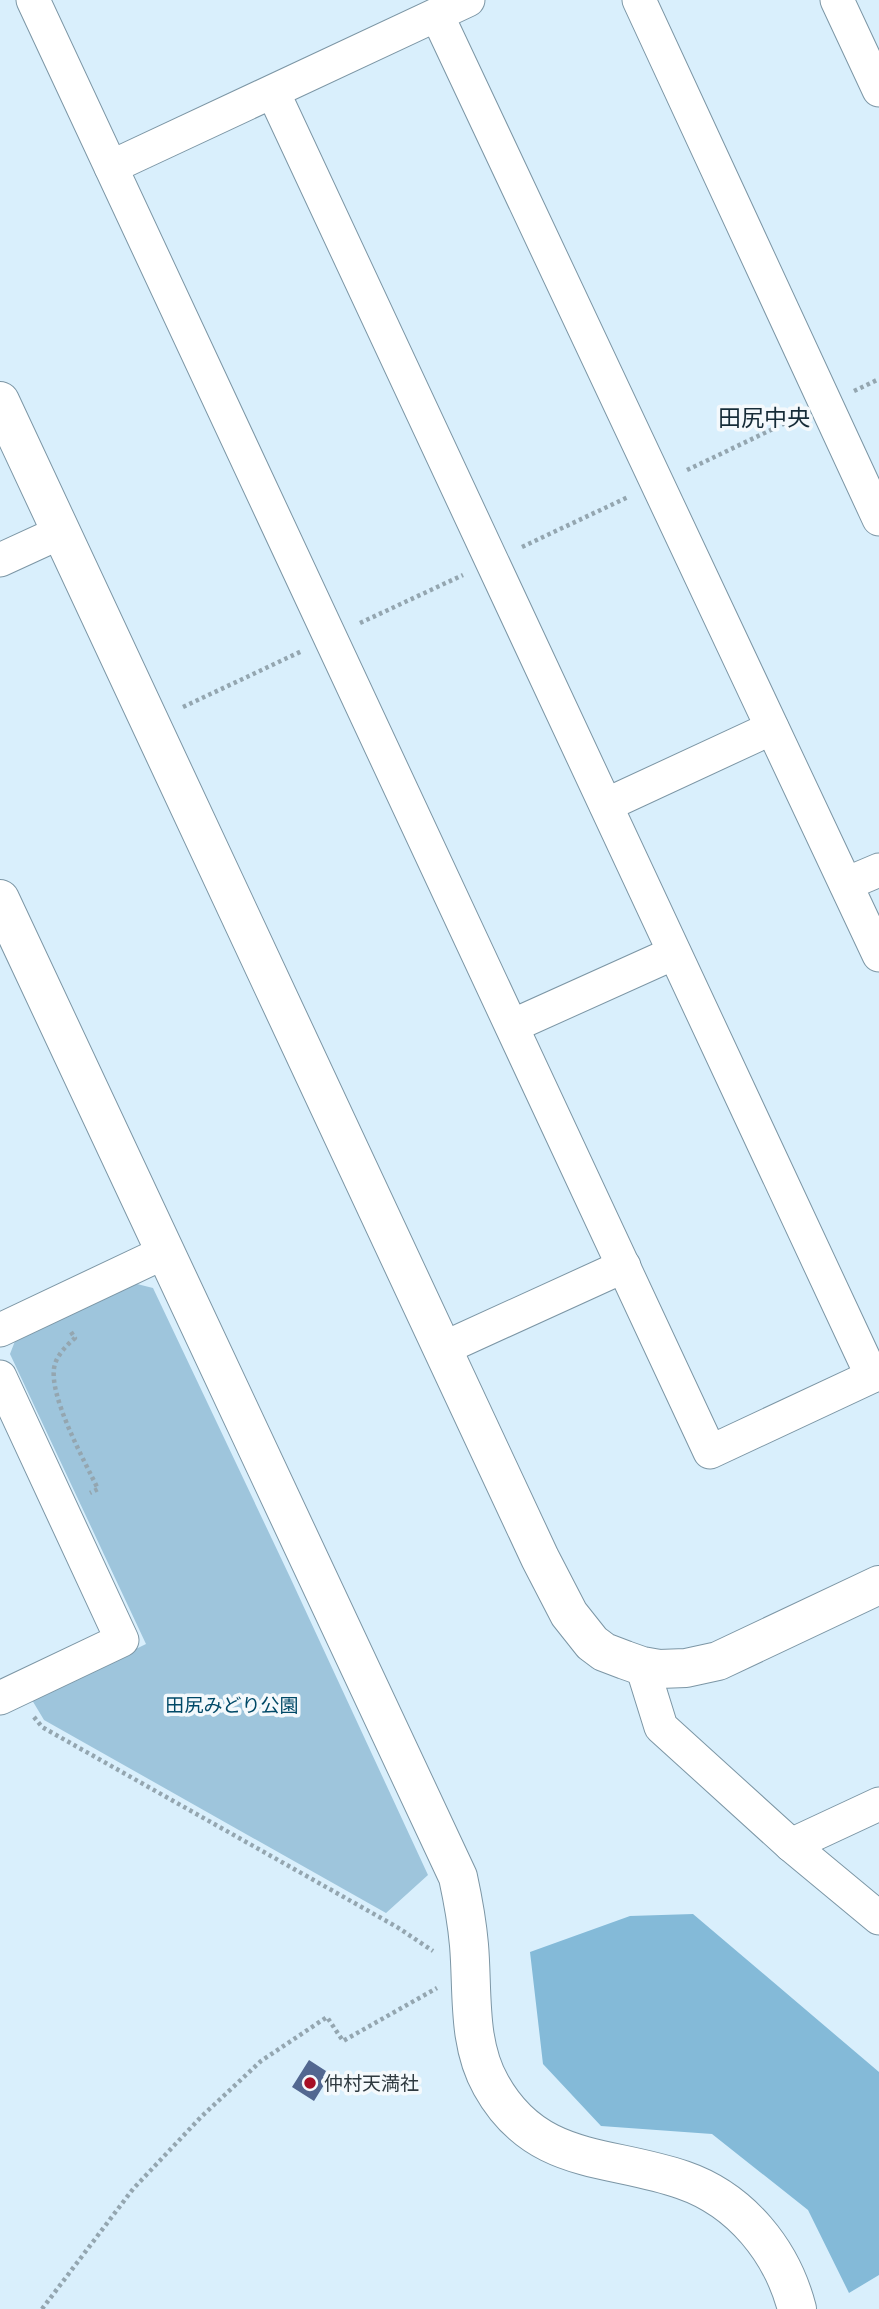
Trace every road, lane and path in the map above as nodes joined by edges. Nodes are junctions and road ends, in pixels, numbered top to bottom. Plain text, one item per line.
1 (33, 0) edge
2 (468, 0) edge
3 (639, 0) edge
4 (837, 0) edge
5 (437, 15) junction
6 (879, 90) edge
7 (273, 92) junction
8 (111, 167) junction
9 (0, 401) edge
10 (879, 519) edge
11 (61, 532) junction
12 (0, 560) edge
13 (772, 728) junction
14 (606, 806) junction
15 (879, 870) edge
16 (846, 884) junction
17 (0, 899) edge
18 (674, 953) junction
19 (879, 955) edge
20 (512, 1026) junction
21 (165, 1252) junction
22 (624, 1266) junction
23 (0, 1330) edge
24 (75, 1338) dead end
25 (442, 1349) junction
26 (875, 1375) edge
27 (0, 1377) edge
28 (98, 1489) dead end
29 (879, 1585) edge
30 (642, 1666) junction
31 (6, 1695) edge
32 (879, 1804) edge
33 (791, 1845) junction
34 (879, 1919) edge
35 (456, 1983) junction
36 (42, 2309) edge
37 (797, 2309) edge

1 - 8 street
2 - 5 street
3 - 10 street
4 - 6 street
5 - 7 street
5 - 13 street
7 - 8 street
7 - 14 street
8 - 20 street
9 - 11 street
11 - 12 street
11 - 25 street
13 - 14 street
13 - 16 street
14 - 18 street
15 - 16 street
16 - 19 street
17 - 21 street
18 - 20 street
18 - 26 street
20 - 22 street
21 - 23 street
21 - 35 street
22 - 25 street
22 - 26 street
24 - 28 path
25 - 30 street
27 - 31 street
29 - 30 street
30 - 33 street
31 - 35 path
32 - 33 street
33 - 34 street
35 - 36 path
35 - 37 street

